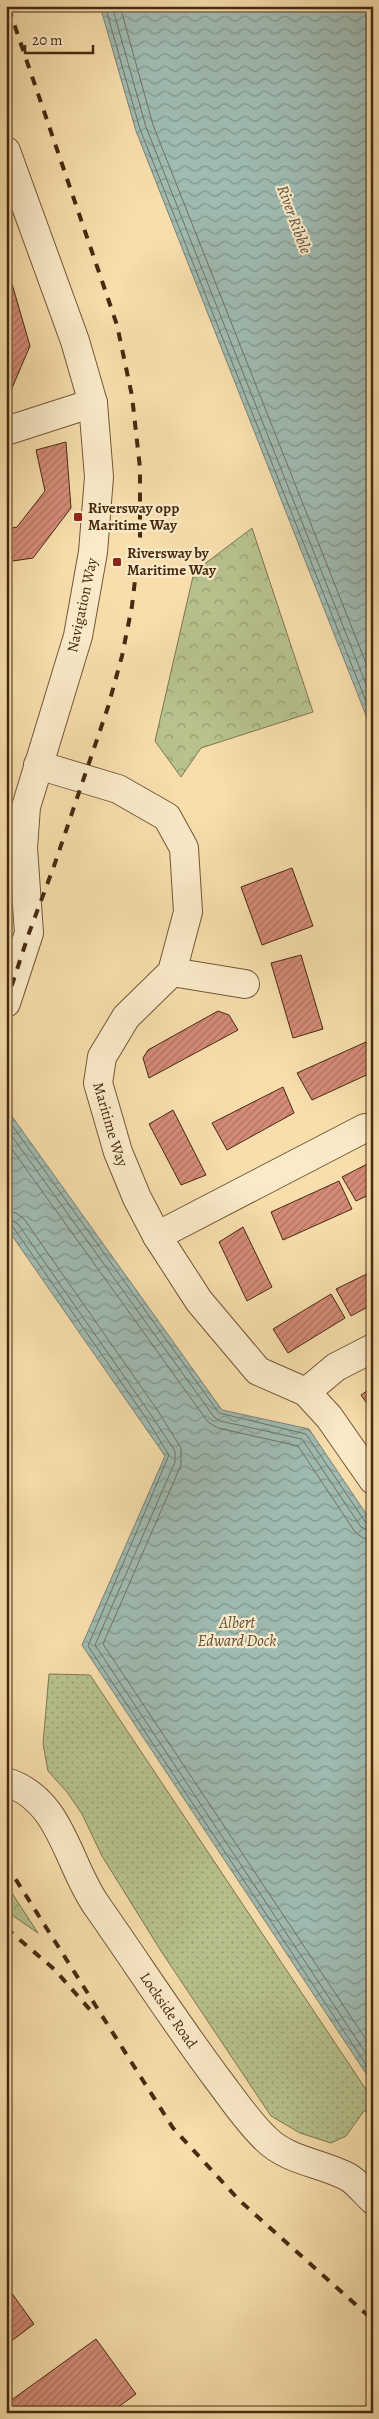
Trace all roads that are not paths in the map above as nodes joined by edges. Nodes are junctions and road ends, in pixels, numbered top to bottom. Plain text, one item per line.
1 (8, 159) edge
2 (93, 403) junction
3 (6, 431) edge
4 (38, 765) junction
5 (172, 972) junction
6 (245, 984) dead end
7 (6, 1003) edge
8 (365, 1128) dead end
9 (157, 1236) junction
10 (373, 1348) edge
11 (306, 1392) junction
12 (373, 1480) edge
13 (6, 1782) edge
14 (373, 2200) edge

1 - 2 street, Navigation Way
2 - 3 street
2 - 4 street, Navigation Way
4 - 5 street
4 - 7 street, Navigation Way
5 - 6 street
5 - 9 street, Maritime Way
8 - 9 street
9 - 11 street, Maritime Way
10 - 11 street
11 - 12 street, Maritime Way
13 - 14 street, Lockside Road

